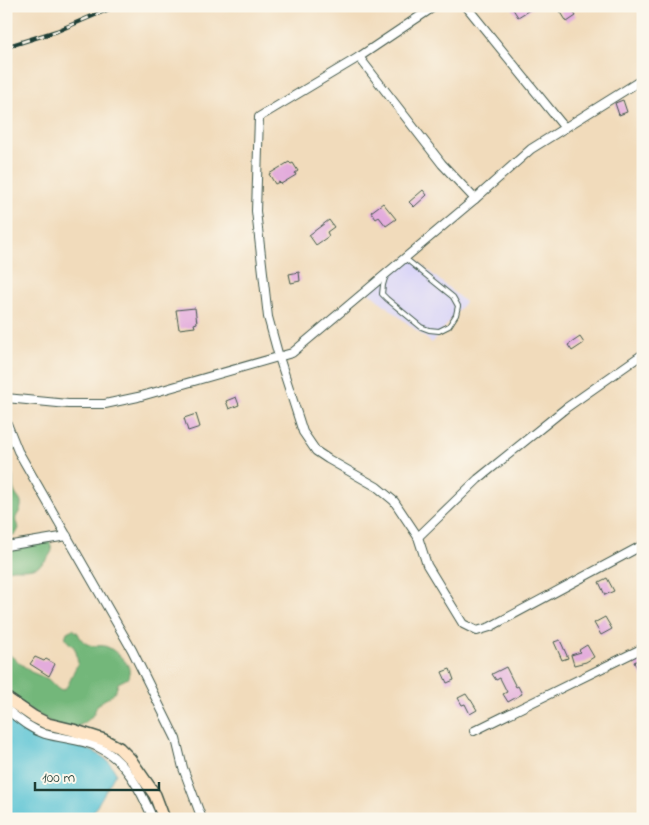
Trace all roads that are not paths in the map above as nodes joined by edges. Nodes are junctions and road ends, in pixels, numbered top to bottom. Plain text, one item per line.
1 (435, 6) edge
2 (466, 6) edge
3 (360, 57) junction
4 (643, 79) edge
5 (565, 128) junction
6 (475, 199) junction
7 (405, 258) junction
8 (387, 273) junction
9 (643, 354) edge
10 (279, 357) junction
11 (6, 398) edge
12 (6, 421) edge
13 (67, 536) junction
14 (418, 537) junction
15 (6, 546) edge
16 (643, 546) edge
17 (643, 648) edge
18 (6, 698) edge
19 (6, 709) edge
20 (474, 731) dead end
21 (152, 819) edge
22 (164, 819) edge
23 (202, 819) edge

1 - 3 street
2 - 5 street
3 - 6 street
3 - 10 street
4 - 5 street
5 - 6 street
6 - 7 street
7 - 8 street
7 - 8 lane
8 - 10 street
9 - 14 street
10 - 11 street
10 - 14 street
12 - 13 street
13 - 15 street
13 - 23 street
14 - 16 street
17 - 20 street
18 - 22 main road
19 - 21 street

